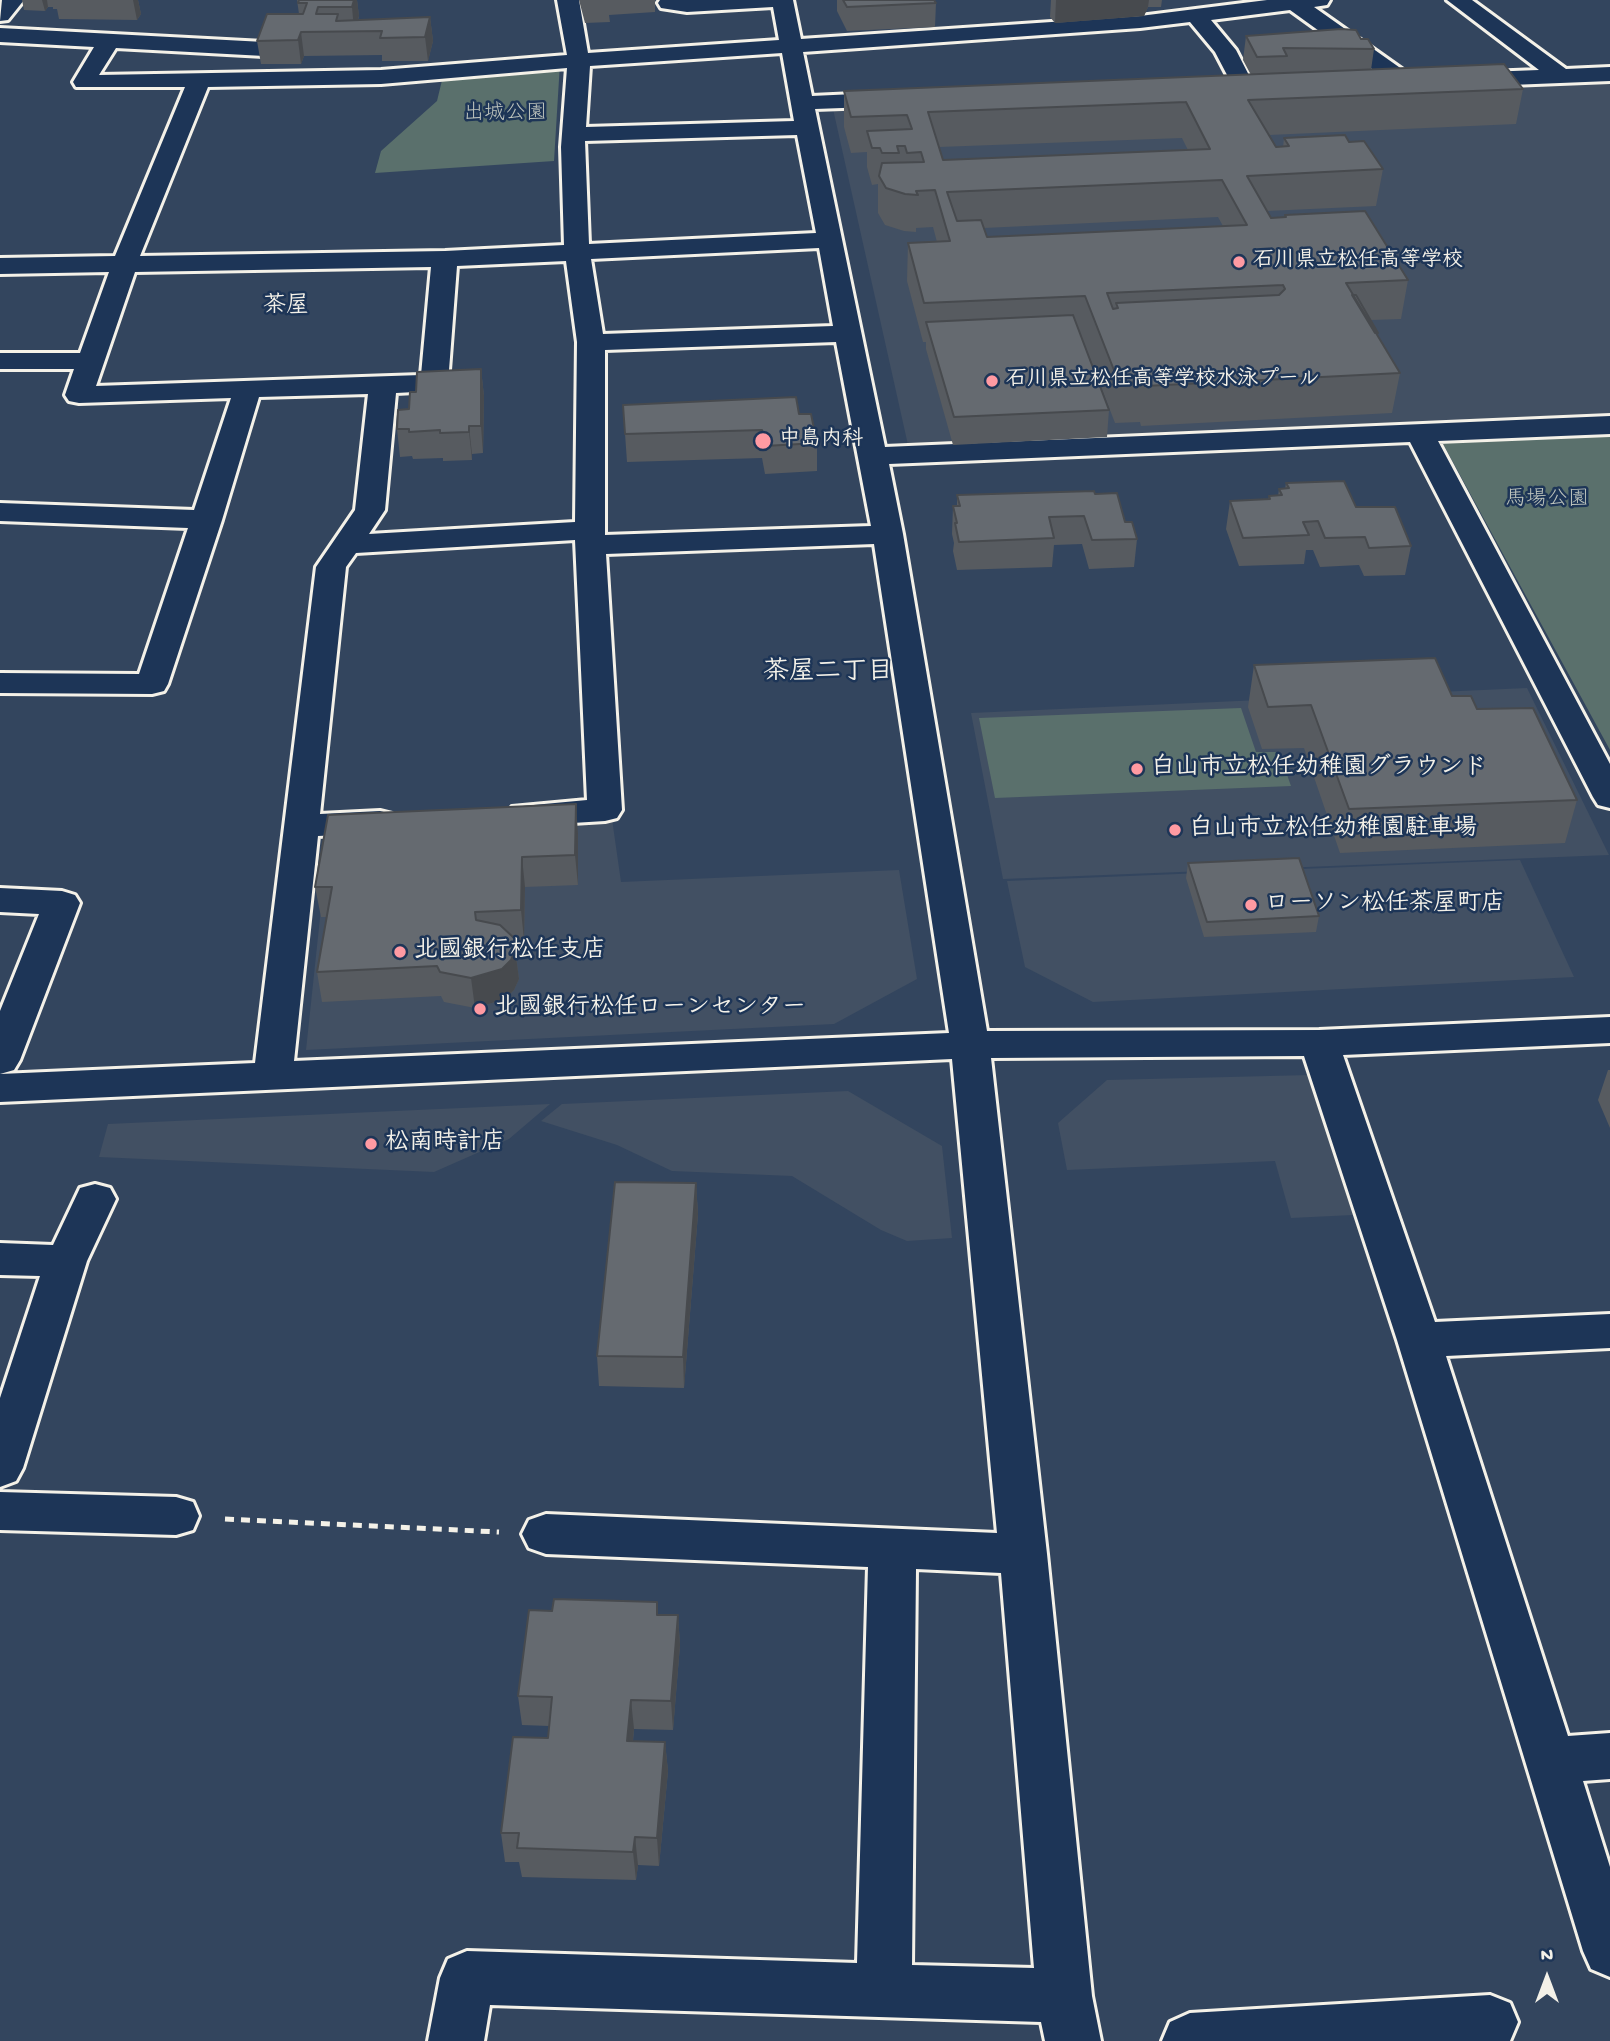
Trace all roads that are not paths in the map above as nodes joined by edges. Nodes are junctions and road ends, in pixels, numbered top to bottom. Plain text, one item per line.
1 (13, 0) edge
2 (569, 0) edge
3 (782, 0) edge
4 (1319, 0) edge
5 (1458, 0) edge
6 (1292, 1) edge
7 (669, 3) dead end
8 (0, 15) edge
9 (1195, 15) junction
10 (0, 35) edge
11 (108, 42) junction
12 (791, 48) junction
13 (264, 49) edge
14 (579, 62) junction
15 (1610, 74) edge
16 (1561, 76) junction
17 (199, 81) junction
18 (1405, 82) junction
19 (1365, 83) edge
20 (1271, 86) edge
21 (1216, 88) edge
22 (1244, 88) junction
23 (926, 98) edge
24 (804, 115) junction
25 (574, 134) junction
26 (829, 240) junction
27 (577, 251) junction
28 (445, 258) junction
29 (124, 265) junction
30 (0, 266) edge
31 (848, 334) junction
32 (591, 342) junction
33 (0, 361) edge
34 (91, 361) junction
35 (383, 385) junction
36 (248, 389) junction
37 (1610, 425) edge
38 (1420, 433) junction
39 (873, 456) junction
40 (0, 512) edge
41 (207, 520) junction
42 (888, 534) junction
43 (590, 537) junction
44 (347, 544) junction
45 (0, 683) edge
46 (1610, 797) edge
47 (494, 816) edge
48 (412, 821) edge
49 (302, 827) junction
50 (0, 900) edge
51 (1610, 1030) edge
52 (1319, 1044) junction
53 (970, 1045) junction
54 (0, 1060) edge
55 (273, 1077) junction
56 (0, 1088) edge
57 (95, 1199) dead end
58 (0, 1259) edge
59 (66, 1261) junction
60 (1610, 1331) edge
61 (1419, 1340) junction
62 (0, 1468) edge
63 (0, 1511) edge
64 (176, 1516) road end
65 (546, 1534) road end
66 (892, 1548) junction
67 (1023, 1554) junction
68 (1610, 1756) edge
69 (1551, 1760) junction
70 (1610, 1951) edge
71 (884, 1991) junction
72 (1068, 2018) edge
73 (1490, 2022) dead end
74 (456, 2041) edge
75 (1190, 2041) edge

1 - 8 street
2 - 14 street
3 - 7 street
3 - 12 street
4 - 6 street
5 - 16 street
6 - 9 street
6 - 18 street
9 - 12 street
9 - 22 street
10 - 11 street
11 - 13 street
11 - 17 street
12 - 14 street
12 - 24 street
14 - 17 street
14 - 25 street
15 - 16 street
16 - 18 street
17 - 29 street
18 - 19 street
20 - 22 street
21 - 22 street
23 - 24 street
24 - 25 street
24 - 26 street
25 - 27 street
26 - 27 street
26 - 31 street
27 - 28 street
27 - 32 street
28 - 29 street
28 - 35 street
29 - 30 street
29 - 34 street
31 - 32 street
31 - 39 street
32 - 43 street
33 - 34 street
34 - 36 street
35 - 36 street
35 - 44 street
36 - 41 street
37 - 38 street
38 - 39 street
38 - 46 street
39 - 42 street
40 - 41 street
41 - 45 street
42 - 43 street
42 - 53 street
43 - 44 street
43 - 47 street
44 - 49 street
48 - 49 street
49 - 55 street
50 - 54 street
51 - 52 street
52 - 53 street
52 - 61 street
53 - 55 street
53 - 67 street
55 - 56 street
57 - 59 street
58 - 59 street
59 - 62 street
60 - 61 street
61 - 69 street
63 - 64 street
65 - 66 street
66 - 67 street
66 - 71 street
67 - 72 street
68 - 69 street
69 - 70 street
71 - 72 street
71 - 74 street
73 - 75 street

